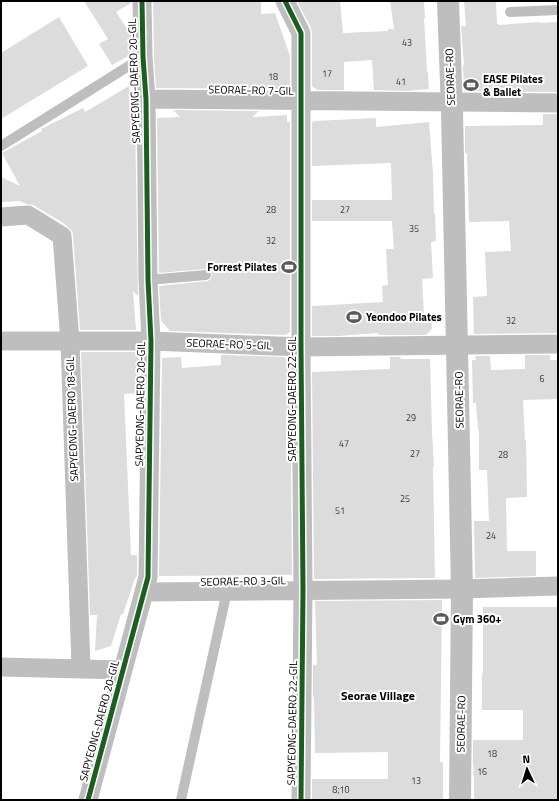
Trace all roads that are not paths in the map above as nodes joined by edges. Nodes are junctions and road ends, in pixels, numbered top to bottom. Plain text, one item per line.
1 (142, 1) edge
2 (285, 1) edge
3 (448, 1) edge
4 (558, 10) edge
5 (510, 12) dead end
6 (143, 57) junction
7 (146, 99) junction
8 (301, 101) junction
9 (451, 102) junction
10 (558, 103) edge
11 (1, 146) edge
12 (1, 217) edge
13 (206, 275) dead end
14 (148, 280) junction
15 (1, 341) edge
16 (151, 341) junction
17 (70, 342) junction
18 (457, 344) junction
19 (558, 344) edge
20 (301, 347) junction
21 (558, 586) edge
22 (462, 589) junction
23 (303, 590) junction
24 (227, 591) junction
25 (144, 592) junction
26 (1, 667) edge
27 (81, 668) junction
28 (123, 670) junction
29 (88, 800) edge
30 (181, 800) edge
31 (301, 800) edge
32 (460, 800) edge

1 - 6 street, SAPYEONG-DAERO 20-GIL
2 - 8 street, SAPYEONG-DAERO 22-GIL
3 - 9 street, SEORAE-RO
4 - 5 lane
6 - 7 street, SAPYEONG-DAERO 20-GIL
6 - 11 lane, SAPYEONG-DAERO 20-GIL
7 - 8 street, SEORAE-RO 7-GIL
7 - 14 street, SAPYEONG-DAERO 20-GIL
8 - 9 street, SEORAE-RO 7-GIL
8 - 20 street, SAPYEONG-DAERO 22-GIL
9 - 10 street, SEORAE-RO 7-GIL
9 - 18 street, SEORAE-RO
12 - 17 street, SAPYEONG-DAERO 18-GIL
13 - 14 lane
14 - 16 street, SAPYEONG-DAERO 20-GIL
15 - 17 street, SEORAE-RO 5-GIL
16 - 17 street, SEORAE-RO 5-GIL
16 - 20 street, SEORAE-RO 5-GIL
16 - 25 street, SAPYEONG-DAERO 20-GIL
17 - 27 street, SAPYEONG-DAERO 18-GIL
18 - 19 street, SEORAE-RO 5-GIL
18 - 20 street, SEORAE-RO 5-GIL
18 - 22 street, SEORAE-RO
20 - 23 street, SAPYEONG-DAERO 22-GIL
21 - 22 street, SEORAE-RO 3-GIL
22 - 23 street, SEORAE-RO 3-GIL
22 - 32 street, SEORAE-RO
23 - 24 street, SEORAE-RO 3-GIL
23 - 31 street, SAPYEONG-DAERO 22-GIL
24 - 25 street, SEORAE-RO 3-GIL
24 - 30 lane, SEORAE-RO 3-GIL
25 - 28 street, SAPYEONG-DAERO 20-GIL
26 - 27 street, SAPYEONG-DAERO 20-GIL
27 - 28 street, SAPYEONG-DAERO 20-GIL
28 - 29 street, SAPYEONG-DAERO 20-GIL

